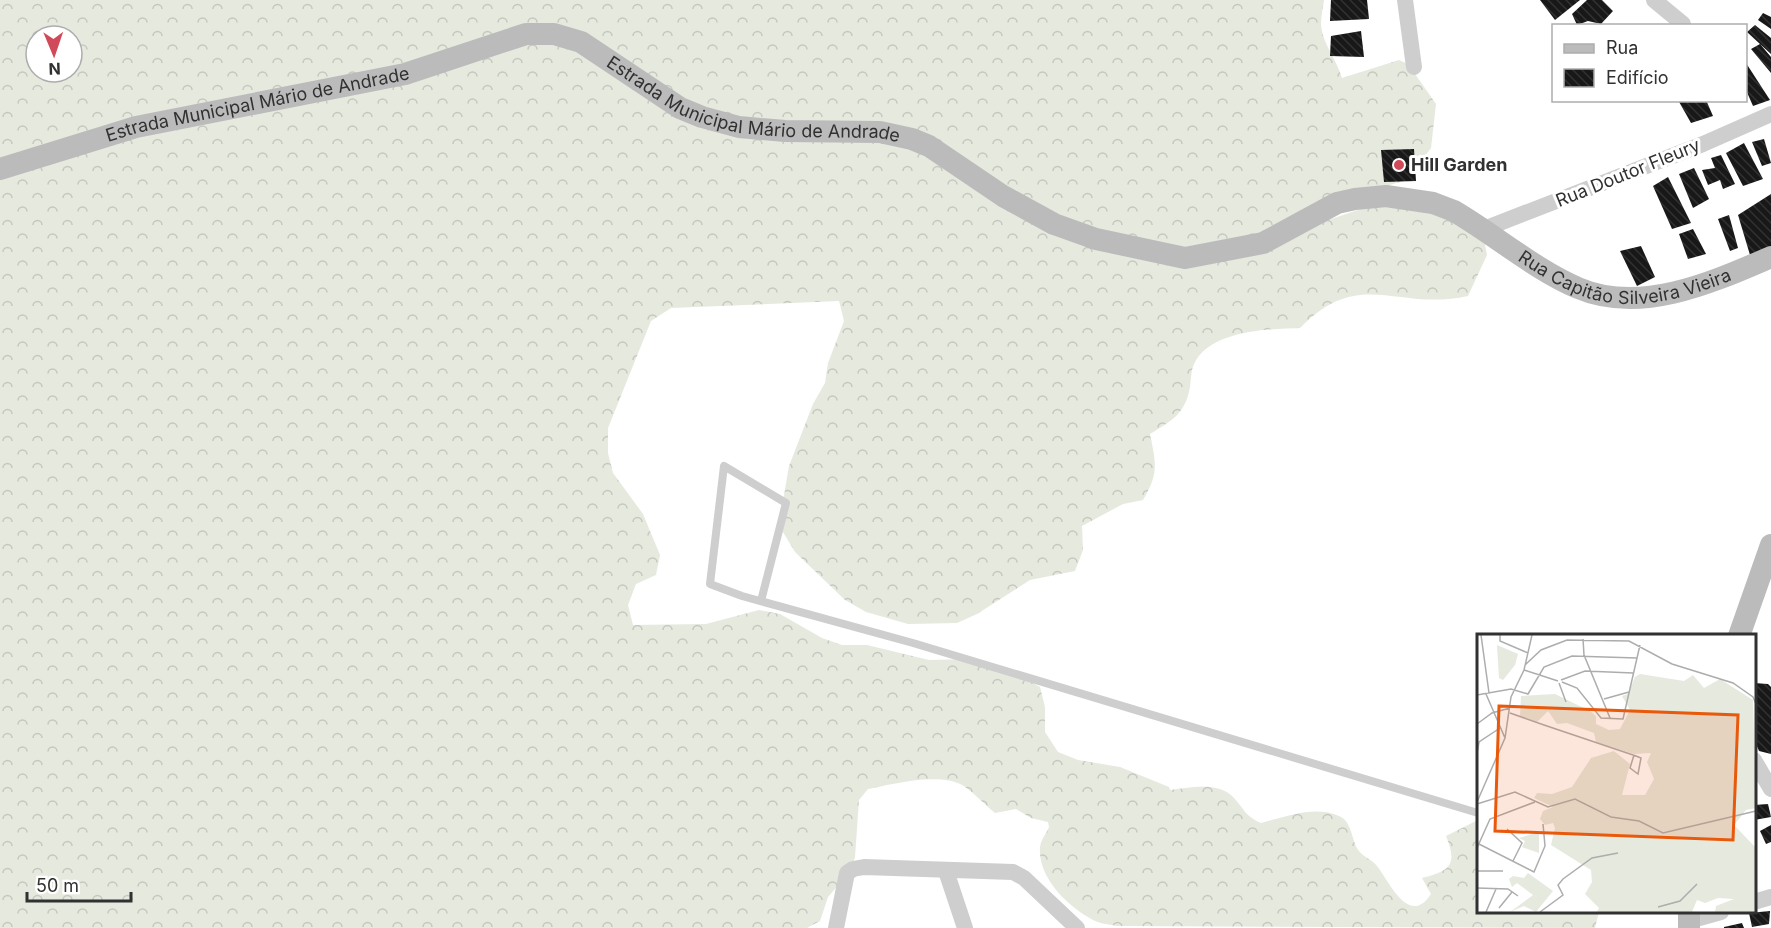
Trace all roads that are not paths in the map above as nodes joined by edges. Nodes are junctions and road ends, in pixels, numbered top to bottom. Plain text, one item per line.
1 (1405, 0) edge
2 (1654, 0) edge
3 (1683, 24) edge
4 (1414, 67) dead end
5 (1771, 114) edge
6 (0, 169) edge
7 (1484, 229) junction
8 (1771, 257) edge
9 (1771, 545) edge
10 (761, 601) junction
11 (1739, 634) edge
12 (1762, 764) edge
13 (1771, 789) edge
14 (1477, 812) edge
15 (946, 871) junction
16 (1771, 897) edge
17 (1756, 902) edge
18 (1717, 913) edge
19 (1689, 920) edge
20 (836, 928) edge
21 (965, 928) edge
22 (1077, 928) edge

1 - 4 street
2 - 3 street
5 - 7 street, Rua Doutor Fleury
6 - 7 street, Estrada Municipal Mário de Andrade
7 - 8 street, Rua Capitão Silveira Vieira
9 - 11 street
10 - 10 lane
10 - 14 lane
12 - 13 street
15 - 20 street
15 - 21 street
15 - 22 street
16 - 17 street
18 - 19 street

